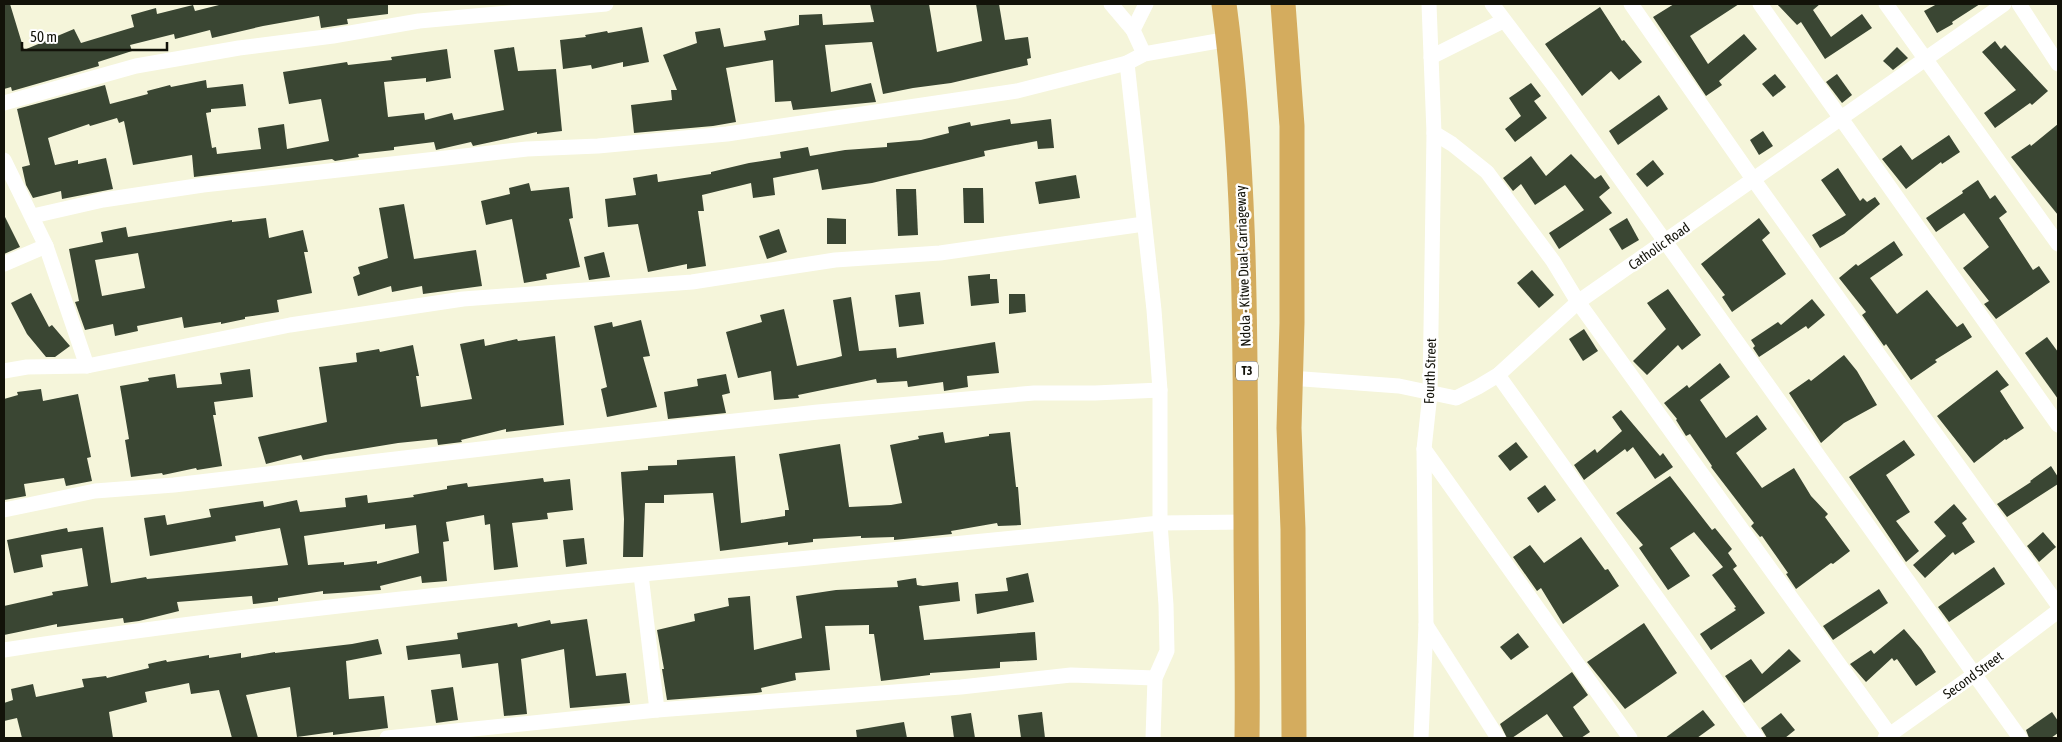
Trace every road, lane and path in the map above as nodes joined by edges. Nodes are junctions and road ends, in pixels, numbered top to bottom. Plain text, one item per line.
1 (606, 4) edge
2 (1111, 4) edge
3 (1146, 4) edge
4 (1224, 4) edge
5 (1283, 4) edge
6 (1429, 4) edge
7 (1492, 4) edge
8 (1631, 4) edge
9 (1760, 4) edge
10 (1886, 4) edge
11 (2004, 4) edge
12 (2019, 4) edge
13 (1503, 21) junction
14 (1134, 30) junction
15 (1228, 38) junction
16 (1144, 54) junction
17 (1431, 57) junction
18 (1925, 59) junction
19 (1127, 63) junction
20 (2058, 64) edge
21 (4, 103) edge
22 (1842, 119) junction
23 (1434, 133) junction
24 (4, 160) edge
25 (1753, 179) junction
26 (33, 216) junction
27 (1144, 224) junction
28 (1666, 241) junction
29 (2058, 244) edge
30 (46, 246) junction
31 (4, 264) edge
32 (1578, 302) junction
33 (87, 366) junction
34 (4, 371) edge
35 (1498, 375) junction
36 (1290, 378) junction
37 (1160, 390) junction
38 (1430, 394) junction
39 (2058, 424) edge
40 (1424, 449) junction
41 (4, 510) edge
42 (1246, 522) junction
43 (1160, 523) junction
44 (641, 575) junction
45 (2058, 605) edge
46 (2058, 610) edge
47 (1426, 625) junction
48 (4, 650) edge
49 (1975, 674) junction
50 (1155, 678) junction
51 (657, 710) junction
52 (1889, 737) edge
53 (387, 738) edge
54 (1152, 738) edge
55 (1247, 738) edge
56 (1294, 738) edge
57 (1421, 738) edge
58 (1498, 738) edge
59 (1630, 738) edge
60 (1757, 738) edge
61 (2020, 738) edge

1 - 21 street
2 - 14 street
3 - 14 street
4 - 15 highway, Ndola - Kitwe Dual-Carriageway / T3
5 - 36 highway
6 - 17 street, Fourth Street
7 - 13 street
8 - 25 street
9 - 22 street
10 - 18 street
11 - 18 street, Catholic Road
12 - 20 street
13 - 17 street
13 - 28 street
14 - 16 street
15 - 16 street
15 - 42 highway, Ndola - Kitwe Dual-Carriageway / T3
16 - 19 street
17 - 23 street, Fourth Street
18 - 22 street, Catholic Road
18 - 29 street
19 - 26 street
19 - 27 street
22 - 25 street, Catholic Road
22 - 39 street
23 - 32 street
23 - 38 street, Fourth Street
24 - 26 street
25 - 28 street, Catholic Road
25 - 45 street
26 - 30 street
27 - 33 street
27 - 37 street
28 - 32 street, Catholic Road
28 - 49 street
30 - 31 street
30 - 33 street
32 - 35 street, Catholic Road
32 - 52 street
33 - 34 street
35 - 38 street, Catholic Road
35 - 60 street
36 - 38 street, Catholic Road
36 - 56 highway
37 - 41 street
37 - 43 street
38 - 40 street, Fourth Street
40 - 47 street, Fourth Street
40 - 59 street
42 - 43 street
42 - 55 highway, Ndola - Kitwe Dual-Carriageway / T3
43 - 44 street
43 - 50 street
44 - 48 street
44 - 51 street
46 - 49 street, Second Street
47 - 57 street, Fourth Street
47 - 58 street
49 - 52 street, Second Street
49 - 61 street
50 - 51 street
50 - 54 street
51 - 53 street

